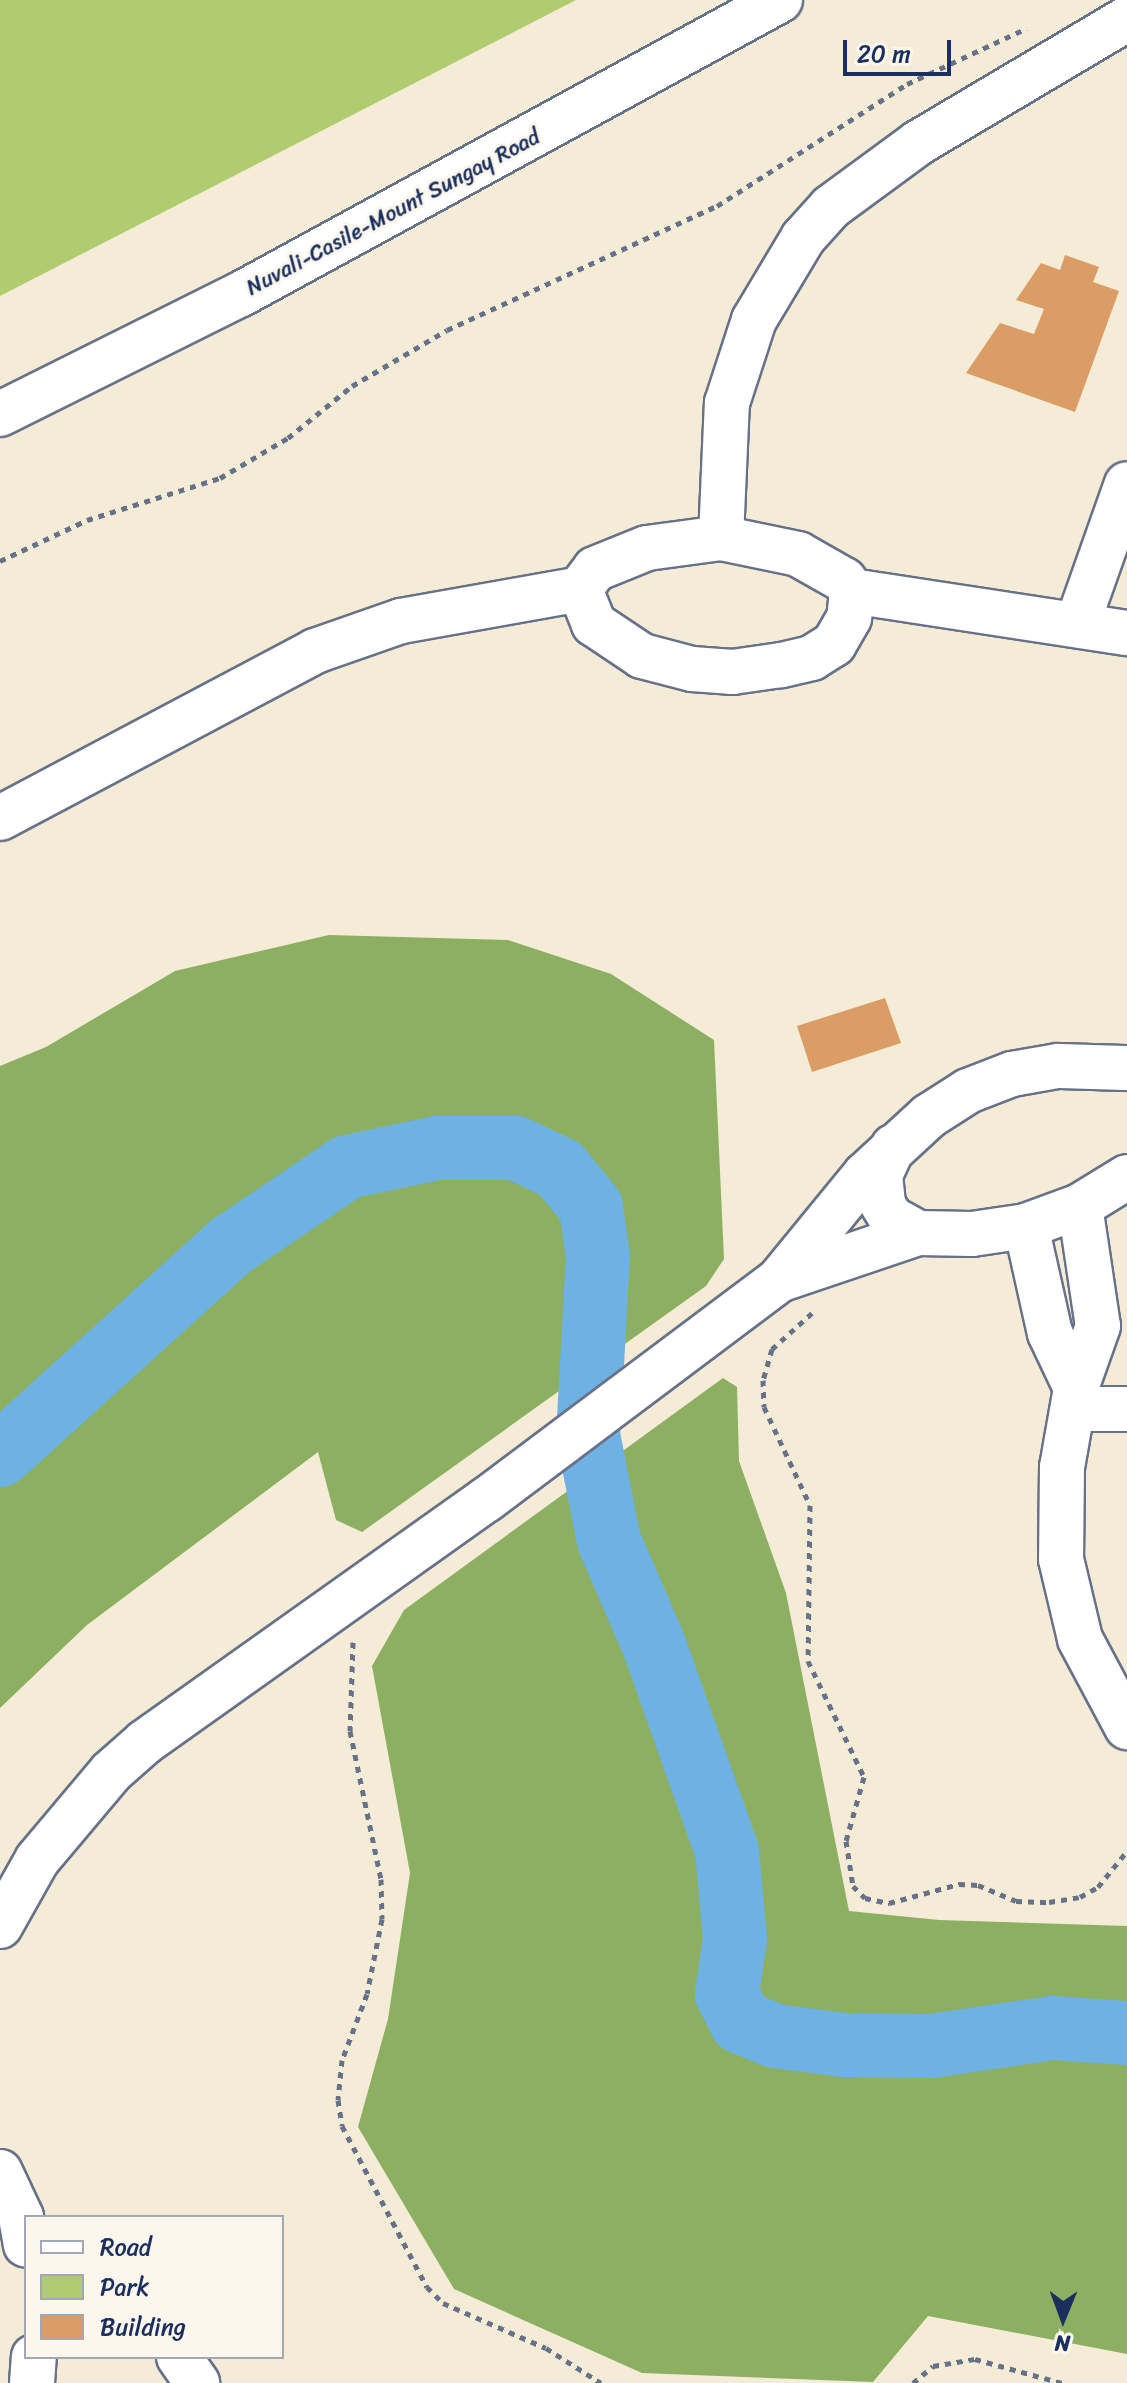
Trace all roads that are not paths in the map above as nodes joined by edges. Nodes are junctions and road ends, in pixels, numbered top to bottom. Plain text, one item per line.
1 (780, 0) edge
2 (1127, 19) edge
3 (0, 414) edge
4 (1127, 484) edge
5 (721, 538) junction
6 (580, 589) junction
7 (852, 591) junction
8 (1078, 622) junction
9 (1127, 633) edge
10 (0, 818) edge
11 (1127, 1068) edge
12 (893, 1147) junction
13 (1127, 1177) edge
14 (1080, 1206) junction
15 (1026, 1226) junction
16 (918, 1233) junction
17 (779, 1280) junction
18 (1076, 1399) junction
19 (1127, 1409) edge
20 (1127, 1727) edge
21 (0, 1926) edge
22 (0, 2172) edge
23 (24, 2234) edge
24 (34, 2359) edge
25 (180, 2359) edge
26 (218, 2359) edge
27 (32, 2383) edge
28 (197, 2383) edge
29 (218, 2383) edge

1 - 3 street, Nuvali-Casile-Mount Sungay Road
2 - 5 street
4 - 8 street
5 - 6 street
5 - 7 street
6 - 7 street
6 - 10 street
7 - 8 street
8 - 9 street
11 - 12 street
12 - 16 street
12 - 17 street
13 - 14 street
14 - 15 street
14 - 18 street
15 - 16 street
15 - 18 street
16 - 17 street
17 - 21 street
18 - 19 street
18 - 20 street
22 - 23 street
24 - 27 street
25 - 28 street
26 - 29 street

